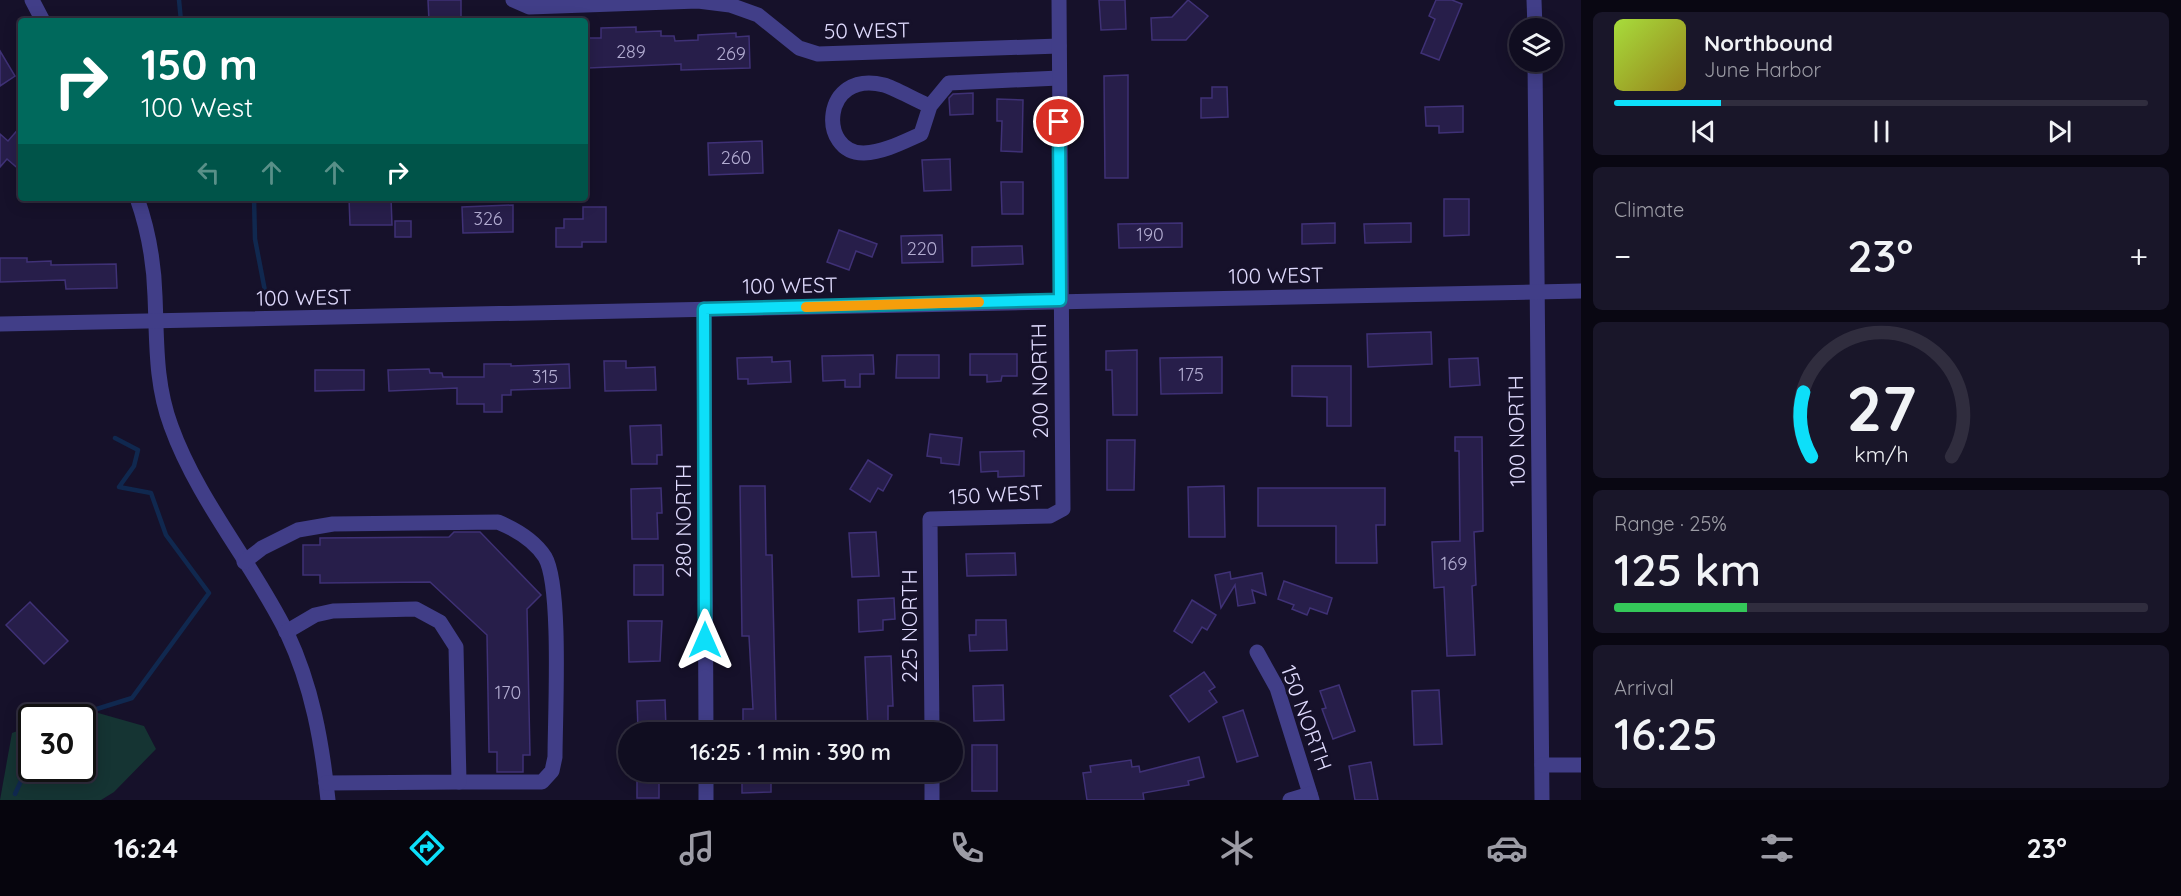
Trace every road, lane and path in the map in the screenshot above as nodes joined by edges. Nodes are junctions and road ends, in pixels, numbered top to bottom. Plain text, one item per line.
1 (32, 0) edge
2 (513, 0) edge
3 (1059, 0) edge
4 (1534, 0) edge
5 (698, 1) edge
6 (42, 18) edge
7 (1535, 18) edge
8 (1059, 46) junction
9 (1535, 72) edge
10 (1059, 78) junction
11 (930, 106) junction
12 (138, 201) edge
13 (1581, 291) edge
14 (1537, 292) junction
15 (1060, 300) junction
16 (704, 309) junction
17 (155, 323) junction
18 (0, 324) edge
19 (1063, 509) joint
20 (930, 519) joint
21 (244, 562) junction
22 (286, 632) junction
23 (1257, 652) dead end
24 (706, 722) edge
25 (932, 722) edge
26 (1542, 765) junction
27 (1581, 765) edge
28 (459, 782) junction
29 (706, 782) edge
30 (932, 782) edge
31 (326, 783) junction
32 (1311, 797) edge
33 (328, 800) edge
34 (706, 800) edge
35 (932, 800) edge
36 (1290, 800) edge
37 (1542, 800) edge

1 - 6 street
2 - 5 street, 50 WEST
3 - 8 street, 200 NORTH
4 - 7 street
5 - 8 street, 50 WEST
8 - 10 street, 200 NORTH
9 - 14 street, 100 NORTH
10 - 11 street
10 - 15 street, 200 NORTH
11 - 11 street
12 - 17 street
13 - 14 street, 100 WEST
14 - 15 street, 100 WEST
14 - 26 street, 100 NORTH
15 - 16 street, 100 WEST
15 - 19 street, 200 NORTH
16 - 17 street, 100 WEST
16 - 24 street, 280 NORTH
17 - 18 street, 100 WEST
17 - 21 street
19 - 20 street, 150 WEST
20 - 25 street, 225 NORTH
21 - 22 street
21 - 28 street
22 - 28 street
22 - 31 street
23 - 32 street, 150 NORTH
26 - 27 street
26 - 37 street, 100 NORTH
28 - 31 street
29 - 34 street
30 - 35 street
31 - 33 street
32 - 36 street

